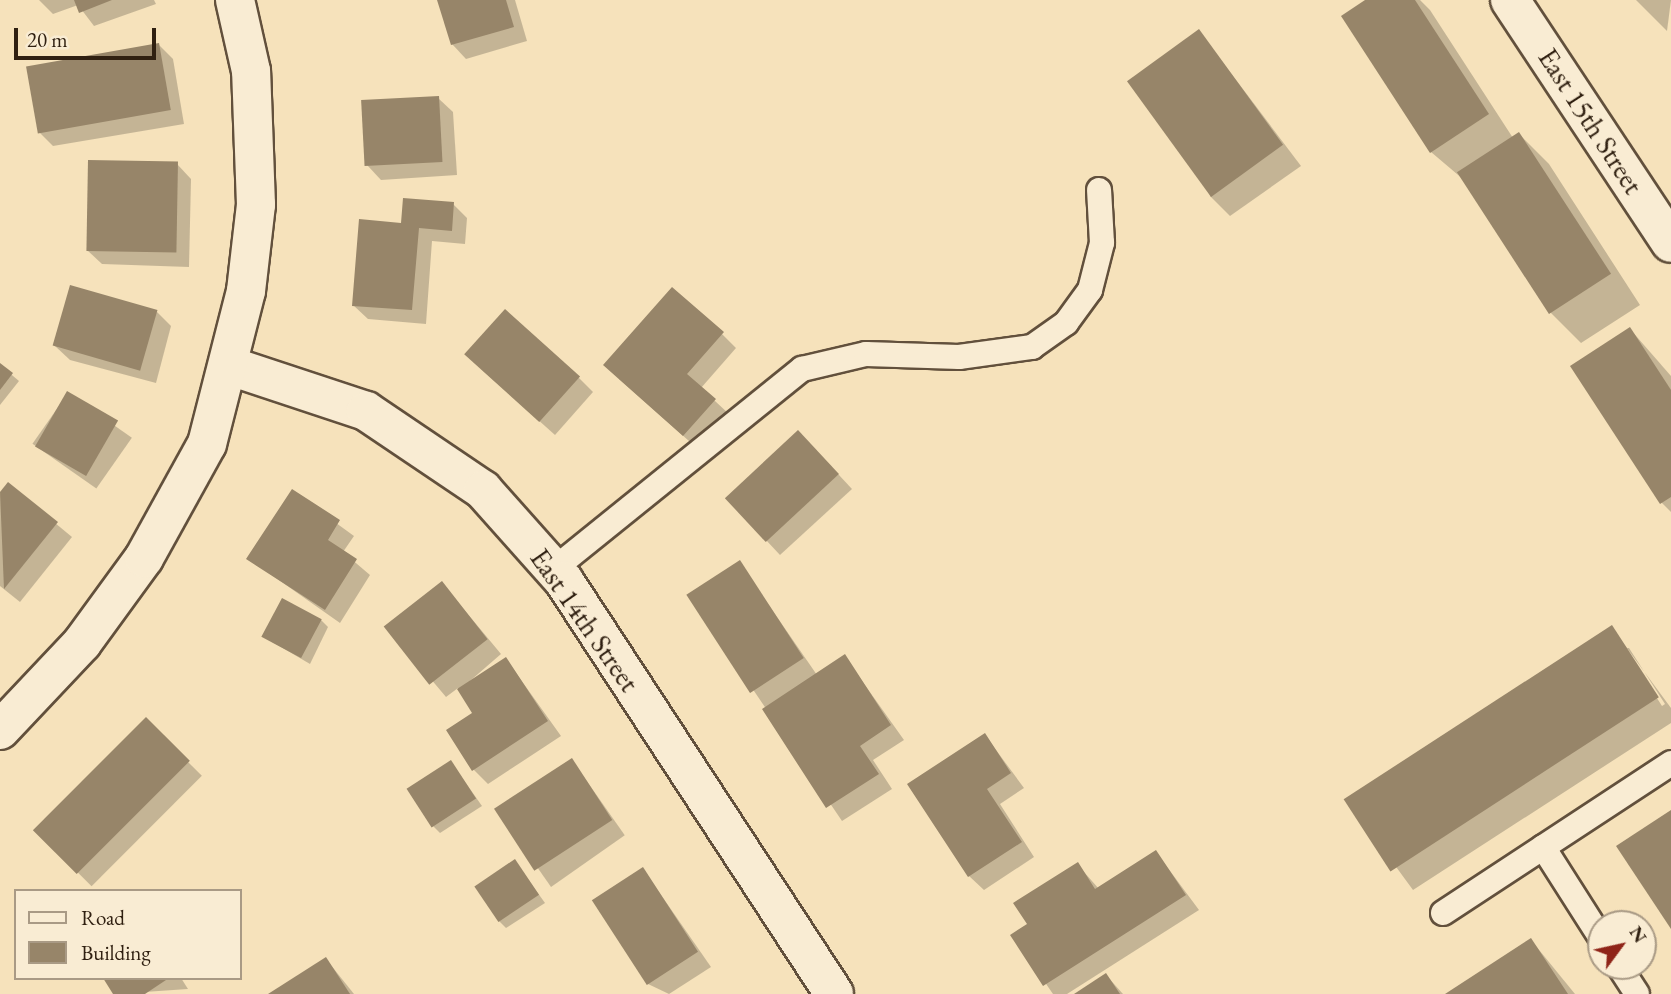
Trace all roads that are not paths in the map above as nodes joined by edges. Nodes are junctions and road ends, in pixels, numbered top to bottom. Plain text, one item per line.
1 (235, 0) edge
2 (1510, 0) edge
3 (1099, 190) dead end
4 (1671, 243) edge
5 (230, 366) junction
6 (554, 569) junction
7 (0, 730) edge
8 (1671, 763) edge
9 (1543, 847) junction
10 (1443, 913) dead end
11 (1587, 916) edge
12 (834, 994) edge

1 - 5 street
2 - 4 street, East 15th Street
3 - 6 lane
5 - 6 street, East 14th Street
5 - 7 street
6 - 12 street, East 14th Street
8 - 9 lane
9 - 10 lane
9 - 11 lane

